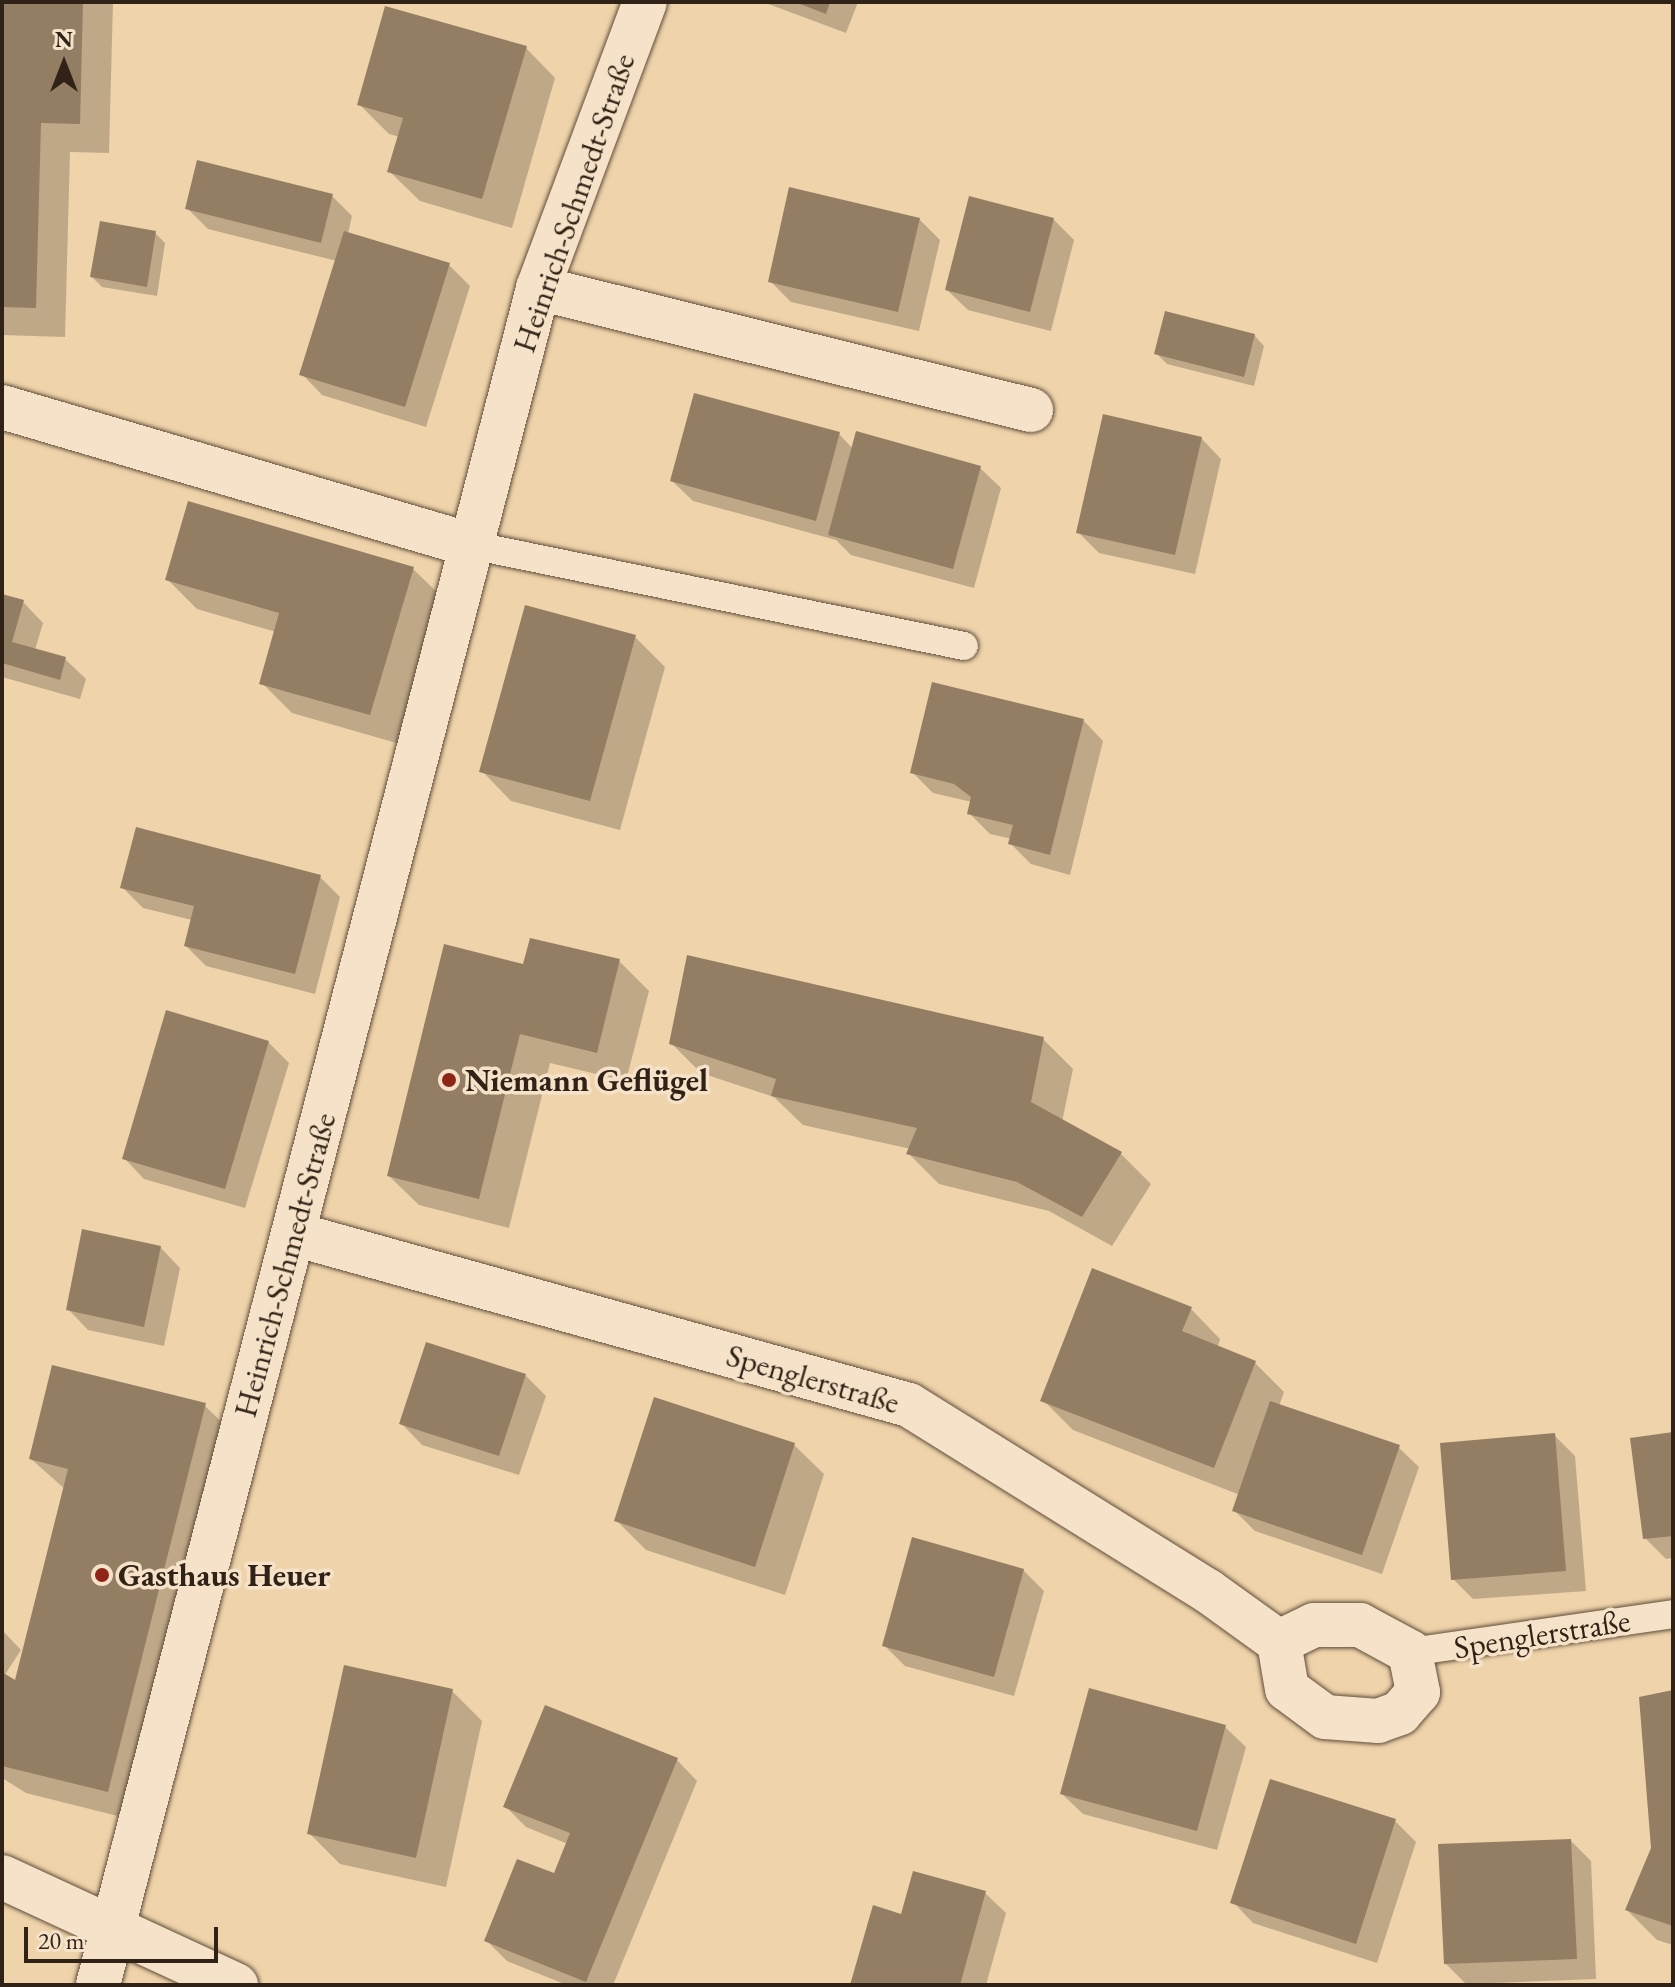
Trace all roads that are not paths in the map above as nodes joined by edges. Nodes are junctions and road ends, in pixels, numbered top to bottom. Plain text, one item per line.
1 (645, 2) edge
2 (538, 288) junction
3 (2, 407) edge
4 (1031, 410) dead end
5 (471, 545) junction
6 (964, 646) dead end
7 (294, 1234) junction
8 (1673, 1614) edge
9 (1279, 1642) junction
10 (1410, 1652) junction
11 (2, 1877) edge
12 (111, 1929) junction
13 (98, 1985) edge
14 (236, 1985) edge

1 - 2 street, Heinrich-Schmedt-Straße
2 - 4 street
2 - 5 street, Heinrich-Schmedt-Straße
3 - 5 street
5 - 6 lane
5 - 7 street, Heinrich-Schmedt-Straße
7 - 9 street, Spenglerstraße
7 - 12 street, Heinrich-Schmedt-Straße
8 - 10 lane, Spenglerstraße
9 - 10 street, Spenglerstraße
9 - 10 street, Spenglerstraße
11 - 12 street
12 - 13 street, Heinrich-Schmedt-Straße
12 - 14 street

